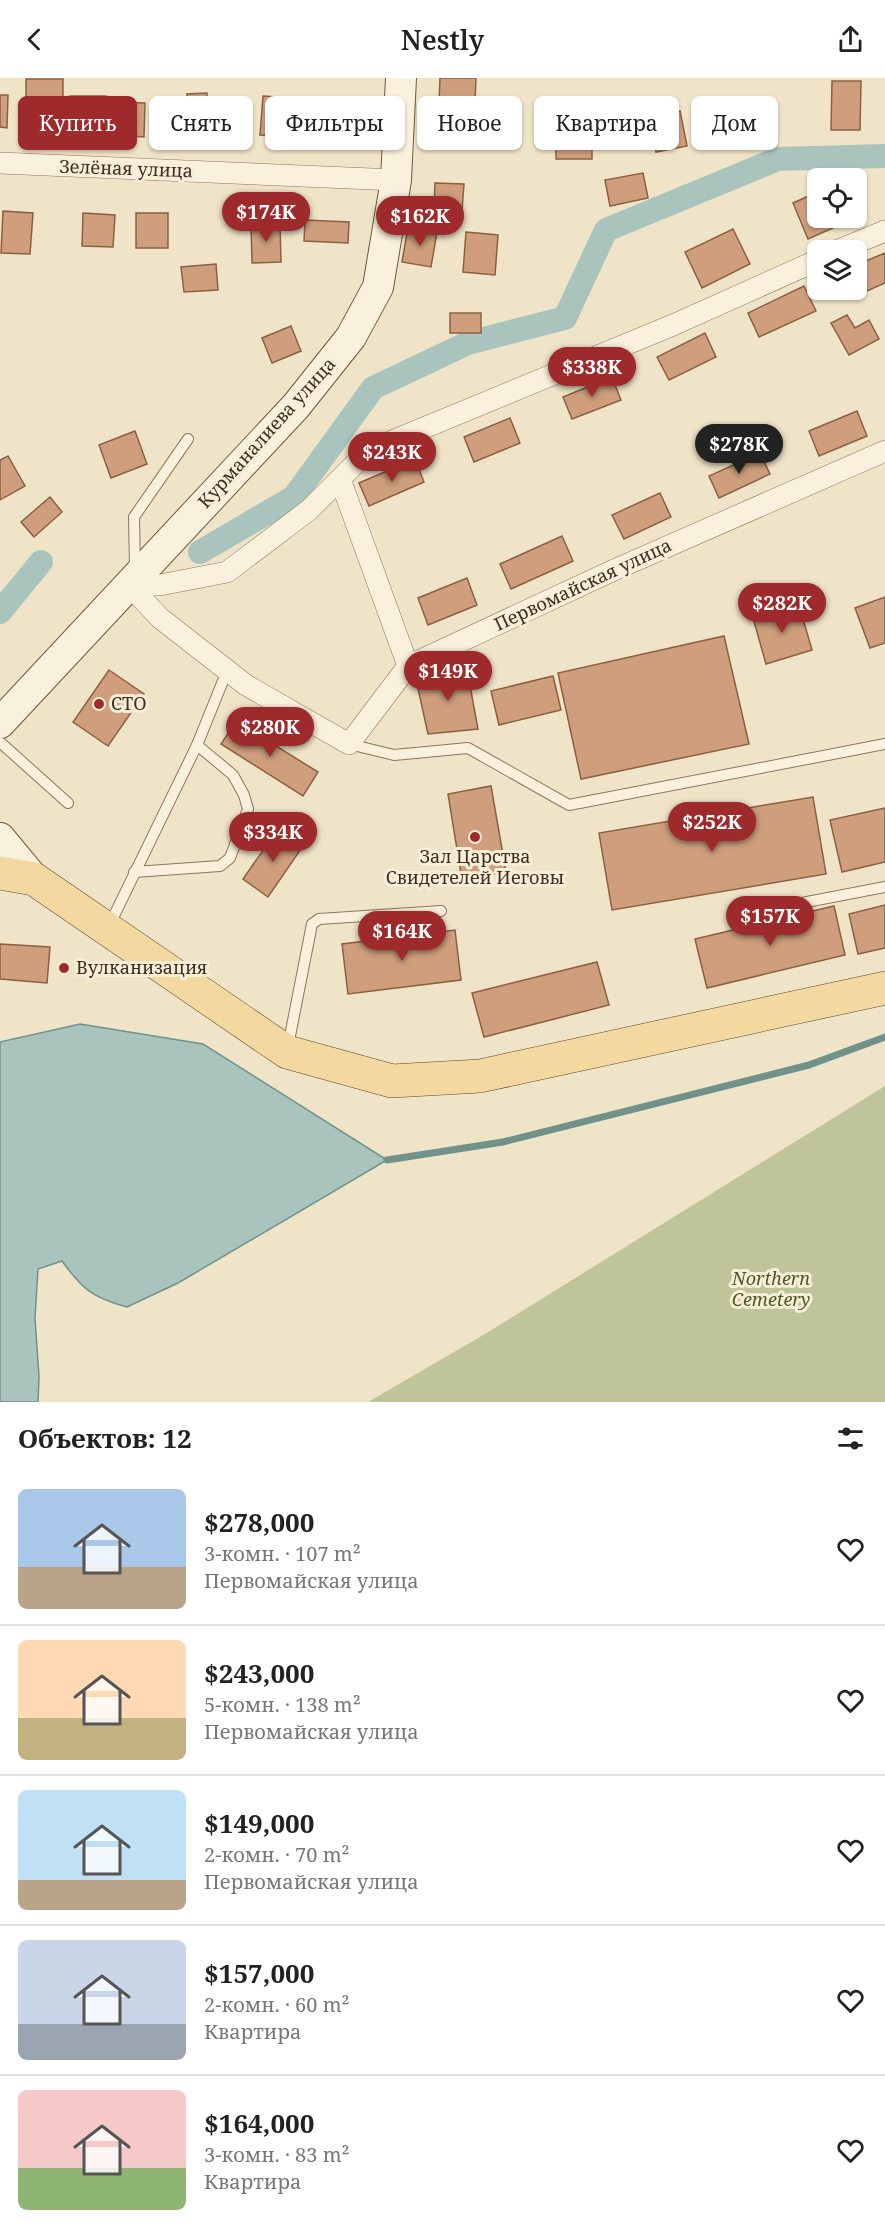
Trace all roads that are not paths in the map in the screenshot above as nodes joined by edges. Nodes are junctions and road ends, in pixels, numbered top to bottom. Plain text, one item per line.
1 (401, 78) edge
2 (0, 163) edge
3 (396, 180) junction
4 (885, 231) edge
5 (863, 240) edge
6 (807, 265) edge
7 (188, 439) dead end
8 (885, 451) edge
9 (340, 479) junction
10 (133, 581) junction
11 (408, 666) junction
12 (227, 671) junction
13 (3, 730) edge
14 (349, 744) junction
15 (885, 744) edge
16 (197, 745) junction
17 (68, 803) dead end
18 (0, 838) edge
19 (134, 872) junction
20 (0, 873) edge
21 (34, 879) junction
22 (885, 887) edge
23 (441, 911) dead end
24 (760, 911) dead end
25 (107, 929) junction
26 (885, 988) edge
27 (287, 1052) junction

1 - 3 main road, Курманалиева улица
2 - 3 street, Зелёная улица
3 - 10 main road, Курманалиева улица
4 - 5 street
6 - 9 street
7 - 10 lane
8 - 11 street, Первомайская улица
9 - 10 street
9 - 11 street
10 - 12 street
10 - 13 main road, Курманалиева улица
11 - 14 street, Первомайская улица
12 - 14 street
12 - 16 lane
13 - 17 lane
14 - 15 lane
16 - 19 lane
16 - 19 lane
18 - 21 main road
19 - 25 lane
20 - 21 main road
21 - 25 main road
22 - 24 lane
23 - 27 lane
25 - 27 main road
26 - 27 main road

